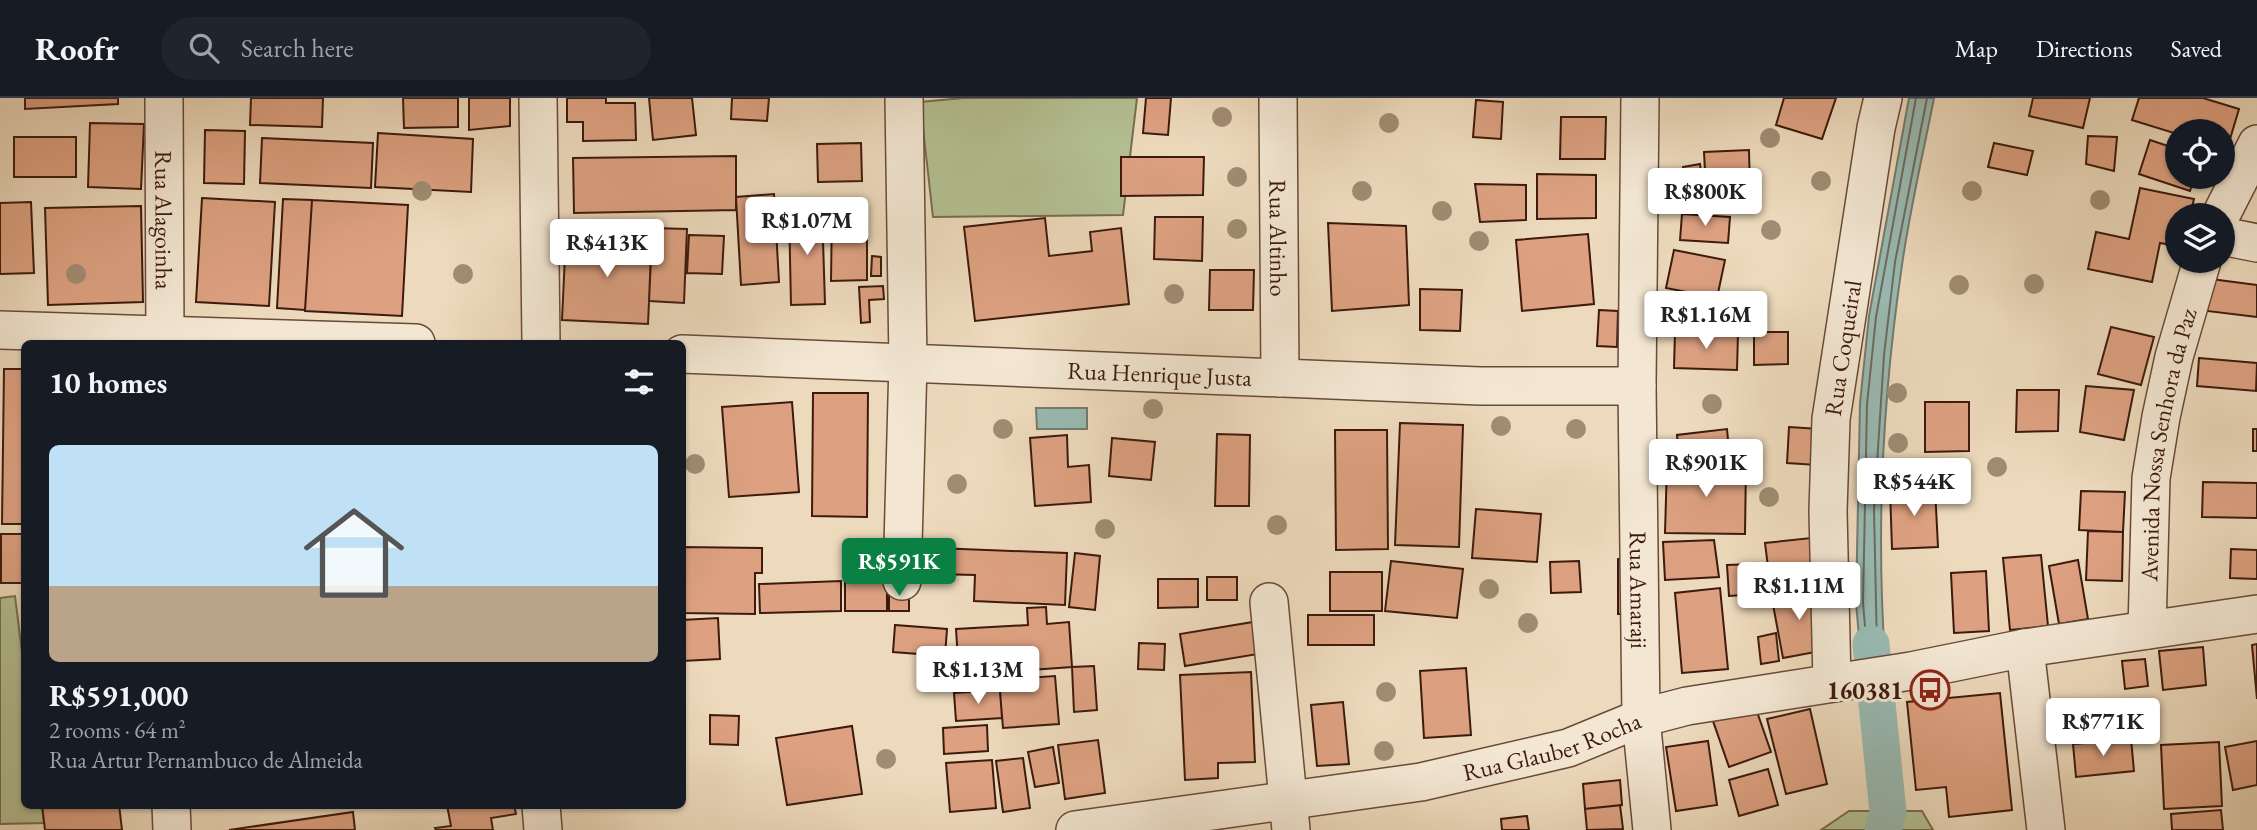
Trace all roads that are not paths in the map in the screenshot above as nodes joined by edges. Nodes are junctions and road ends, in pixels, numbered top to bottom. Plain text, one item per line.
1 (164, 98) edge
2 (538, 98) edge
3 (904, 98) edge
4 (1278, 98) edge
5 (1640, 98) edge
6 (1883, 98) edge
7 (2257, 144) edge
8 (2227, 203) edge
9 (2235, 239) edge
10 (2257, 243) edge
11 (2198, 273) edge
12 (0, 330) edge
13 (166, 338) edge
14 (266, 340) edge
15 (541, 340) edge
16 (686, 354) edge
17 (908, 363) junction
18 (1280, 378) junction
19 (1637, 386) junction
20 (902, 581) dead end
21 (1269, 603) dead end
22 (2257, 614) edge
23 (2147, 630) junction
24 (2025, 648) junction
25 (1841, 682) junction
26 (1641, 718) junction
27 (170, 809) edge
28 (541, 809) edge
29 (1289, 815) edge
30 (172, 830) edge
31 (543, 830) edge
32 (1075, 830) edge
33 (1652, 830) edge
34 (2046, 830) edge

1 - 13 street, Rua Alagoinha
2 - 15 street
3 - 17 street
4 - 18 street, Rua Altinho
5 - 19 street, Rua Amaraji
6 - 25 street, Rua Coqueiral
7 - 8 street
9 - 10 street
11 - 23 street, Avenida Nossa Senhora da Paz
12 - 13 street
13 - 14 street
16 - 17 street, Rua Henrique Justa
17 - 18 street, Rua Henrique Justa
17 - 20 street
18 - 19 street, Rua Henrique Justa
19 - 26 street, Rua Amaraji
21 - 29 street
22 - 23 street, Rua Glauber Rocha
23 - 24 street, Rua Glauber Rocha
24 - 25 street, Rua Glauber Rocha
24 - 34 street
25 - 26 street, Rua Glauber Rocha
26 - 29 street, Rua Glauber Rocha
26 - 33 street, Rua Amaraji
27 - 30 street
28 - 31 street
29 - 32 street, Rua Glauber Rocha

